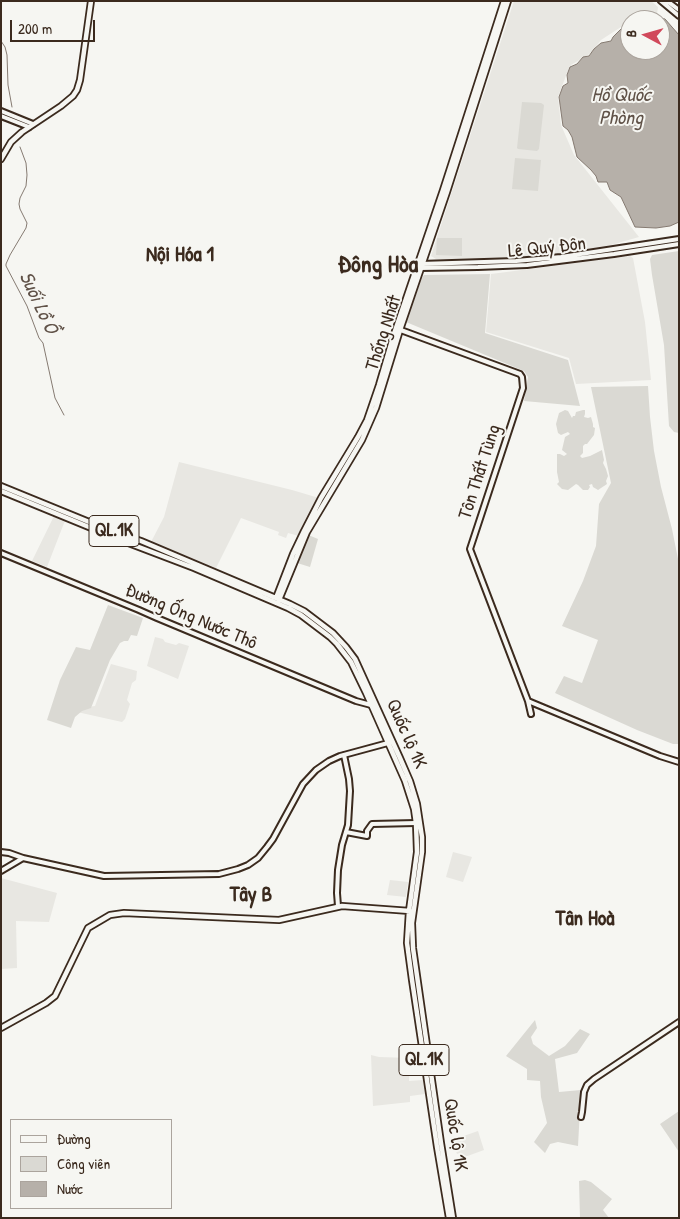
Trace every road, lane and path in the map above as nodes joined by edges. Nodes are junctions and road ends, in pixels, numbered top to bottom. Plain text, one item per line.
1 (91, 1) edge
2 (504, 1) edge
3 (508, 1) edge
4 (661, 1) edge
5 (667, 1) edge
6 (679, 10) edge
7 (679, 16) edge
8 (476, 94) junction
9 (1, 111) edge
10 (1, 116) edge
11 (31, 126) junction
12 (1, 159) edge
13 (679, 239) edge
14 (679, 244) edge
15 (562, 259) junction
16 (419, 266) junction
17 (398, 329) junction
18 (1, 486) edge
19 (1, 491) edge
20 (117, 535) junction
21 (1, 553) edge
22 (277, 600) junction
23 (339, 643) junction
24 (528, 701) junction
25 (371, 706) junction
26 (531, 714) dead end
27 (391, 742) junction
28 (344, 755) junction
29 (679, 762) edge
30 (416, 823) junction
31 (346, 832) junction
32 (420, 844) junction
33 (1, 852) edge
34 (9, 853) junction
35 (23, 858) junction
36 (10, 866) junction
37 (1, 871) edge
38 (338, 906) junction
39 (411, 912) junction
40 (410, 943) junction
41 (679, 1022) edge
42 (1, 1028) edge
43 (581, 1118) dead end
44 (449, 1218) edge
45 (454, 1218) edge

1 - 11 main road
2 - 8 main road, Thống Nhất
3 - 8 main road, Thống Nhất
4 - 7 street
5 - 6 street
8 - 16 main road, Thống Nhất
9 - 11 street
10 - 11 street
11 - 12 main road
13 - 15 street, Lê Quý Đôn
14 - 15 street, Lê Quý Đôn
15 - 16 street, Lê Quý Đôn
16 - 17 main road, Thống Nhất
17 - 22 main road, Thống Nhất
17 - 24 street, Tôn Thất Tùng
18 - 20 main road, Quốc lộ 1K / QL.1K
19 - 20 main road, Quốc lộ 1K / QL.1K
20 - 22 main road, Quốc lộ 1K / QL.1K
21 - 25 street, Đường Ống Nước Thô
22 - 23 main road, Quốc lộ 1K / QL.1K
23 - 25 main road, Quốc lộ 1K / QL.1K
23 - 27 main road, Quốc lộ 1K / QL.1K
24 - 26 street, Tôn Thất Tùng
24 - 29 street
25 - 27 main road, Quốc lộ 1K / QL.1K
27 - 28 street
27 - 30 main road, Quốc lộ 1K / QL.1K
27 - 32 main road, Quốc lộ 1K / QL.1K
28 - 31 street
28 - 35 street
30 - 31 street
30 - 32 main road, Quốc lộ 1K / QL.1K
31 - 38 street
32 - 39 main road, Quốc lộ 1K / QL.1K
33 - 34 street
34 - 35 street
34 - 36 street
35 - 36 street
36 - 37 street
38 - 39 main road
38 - 42 main road
39 - 40 main road, Quốc lộ 1K / QL.1K
40 - 44 main road, Quốc lộ 1K / QL.1K
40 - 45 main road, Quốc lộ 1K / QL.1K
41 - 43 street

